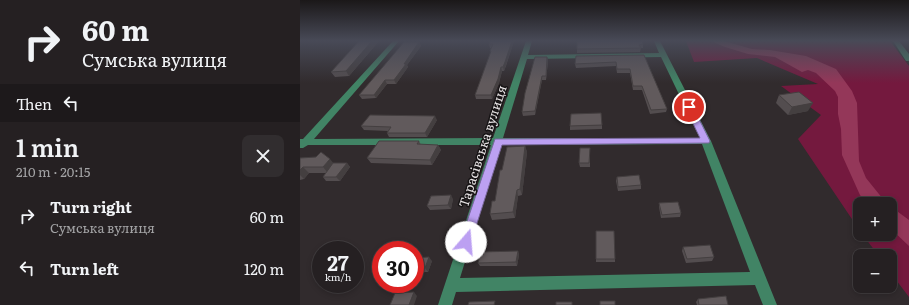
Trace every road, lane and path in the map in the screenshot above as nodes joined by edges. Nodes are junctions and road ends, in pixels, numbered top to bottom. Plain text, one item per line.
1 (384, 55) edge
2 (648, 55) edge
3 (664, 55) edge
4 (524, 57) joint
5 (706, 141) junction
6 (498, 142) junction
7 (302, 144) edge
8 (760, 278) junction
9 (452, 285) junction
10 (445, 305) edge
11 (770, 305) edge

1 - 7 street
2 - 4 street
3 - 5 street
4 - 6 street, Тарасівська вулиця
5 - 6 street
5 - 8 street
6 - 7 street
6 - 9 street, Тарасівська вулиця
8 - 9 street
8 - 11 street
9 - 10 street, Тарасівська вулиця

